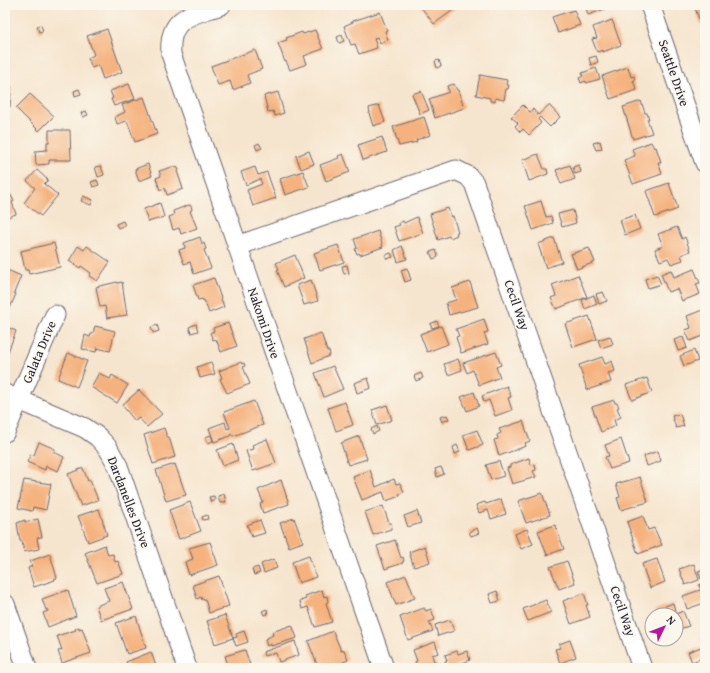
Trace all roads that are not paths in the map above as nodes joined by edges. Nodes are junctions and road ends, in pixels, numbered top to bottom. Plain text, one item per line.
1 (222, 5) edge
2 (650, 5) edge
3 (705, 163) edge
4 (237, 246) junction
5 (55, 315) dead end
6 (12, 397) edge
7 (5, 432) edge
8 (5, 604) edge
9 (27, 668) edge
10 (187, 668) edge
11 (384, 668) edge
12 (642, 668) edge

1 - 4 street, Nakomi Drive
2 - 3 street, Seattle Drive
4 - 11 street, Nakomi Drive
4 - 12 street, Cecil Way
5 - 6 street, Galata Drive
6 - 7 street, Galata Drive
6 - 10 street, Dardanelles Drive
8 - 9 street

